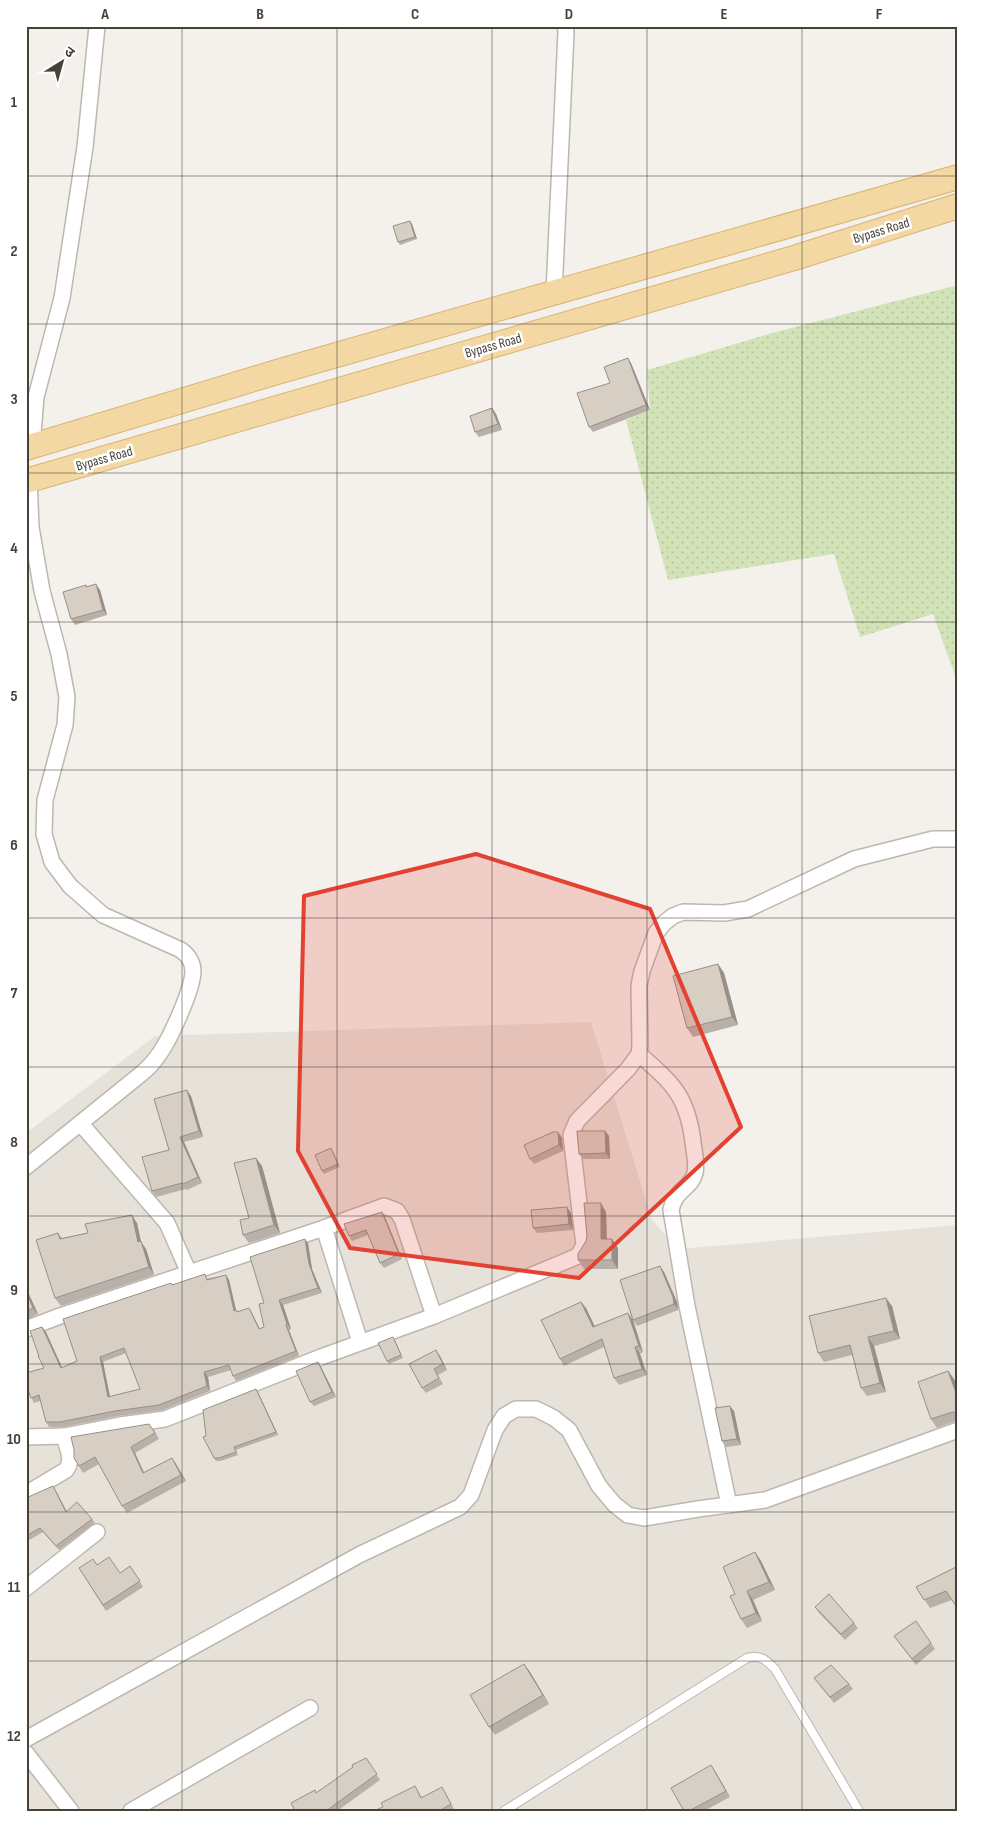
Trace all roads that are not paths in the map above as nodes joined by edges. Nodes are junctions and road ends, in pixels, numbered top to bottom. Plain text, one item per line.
1 (98, 26) edge
2 (565, 26) edge
3 (958, 178) edge
4 (958, 206) edge
5 (554, 293) junction
6 (29, 447) edge
7 (28, 480) edge
8 (958, 839) edge
9 (639, 1054) junction
10 (81, 1124) junction
11 (26, 1167) edge
12 (324, 1228) junction
13 (190, 1274) junction
14 (434, 1316) junction
15 (26, 1328) edge
16 (360, 1342) junction
17 (958, 1430) edge
18 (64, 1436) junction
19 (26, 1437) edge
20 (26, 1494) edge
21 (729, 1505) junction
22 (97, 1532) dead end
23 (26, 1588) edge
24 (310, 1708) dead end
25 (26, 1739) edge
26 (26, 1754) edge
27 (71, 1811) edge
28 (131, 1811) edge
29 (504, 1811) edge
30 (859, 1811) edge

1 - 6 street
2 - 5 street
3 - 5 main road, Bypass Road
4 - 7 main road, Bypass Road
5 - 6 main road, Bypass Road
7 - 10 street
8 - 9 street
9 - 14 street
9 - 21 street
10 - 11 street
10 - 13 street
12 - 13 street
12 - 14 street
12 - 16 street
13 - 15 street
14 - 16 street
16 - 18 street
17 - 21 street
18 - 19 street
18 - 20 street
21 - 25 street
22 - 23 street
24 - 28 street
26 - 27 street
29 - 30 lane

